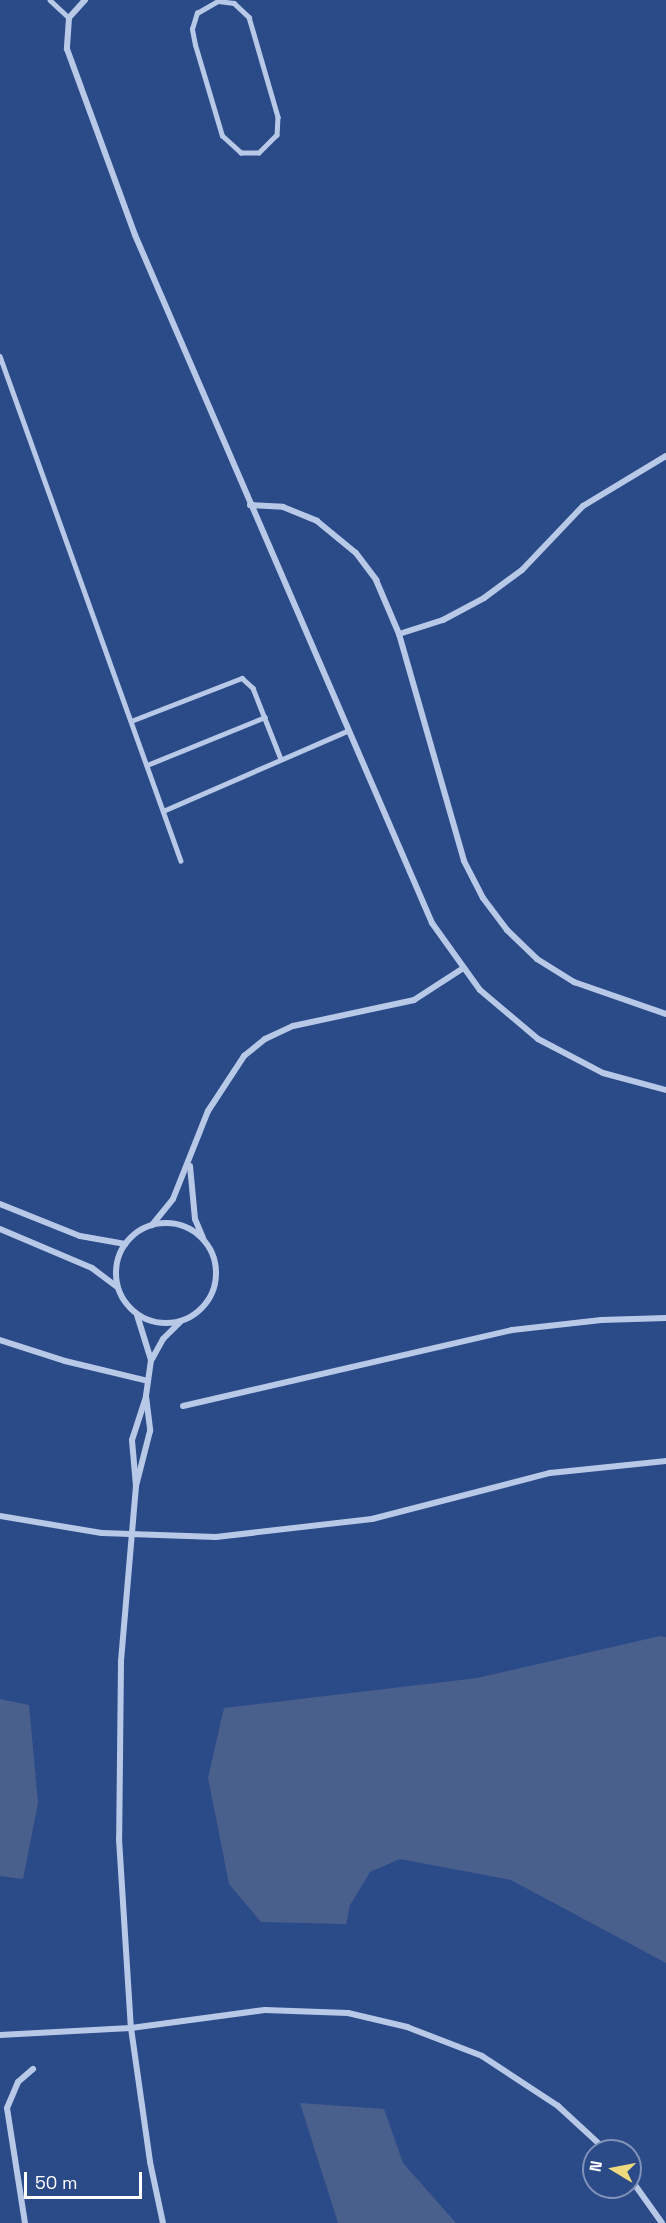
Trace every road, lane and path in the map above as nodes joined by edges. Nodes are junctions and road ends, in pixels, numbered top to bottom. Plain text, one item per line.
1 (50, 0) edge
2 (85, 0) edge
3 (244, 0) edge
4 (241, 7) junction
5 (69, 18) junction
6 (0, 356) edge
7 (666, 456) edge
8 (250, 505) junction
9 (399, 634) junction
10 (264, 717) junction
11 (131, 721) junction
12 (347, 731) junction
13 (281, 759) junction
14 (147, 765) junction
15 (163, 811) junction
16 (181, 861) dead end
17 (462, 969) junction
18 (666, 1014) edge
19 (666, 1090) edge
20 (190, 1162) junction
21 (0, 1204) edge
22 (152, 1225) junction
23 (0, 1229) edge
24 (204, 1239) junction
25 (125, 1244) junction
26 (118, 1288) junction
27 (137, 1315) junction
28 (666, 1318) edge
29 (180, 1322) junction
30 (0, 1340) edge
31 (151, 1360) junction
32 (148, 1381) junction
33 (146, 1396) junction
34 (183, 1406) dead end
35 (666, 1461) edge
36 (136, 1486) junction
37 (0, 1516) edge
38 (132, 1536) junction
39 (130, 2028) junction
40 (0, 2035) edge
41 (33, 2070) dead end
42 (594, 2139) edge
43 (642, 2195) edge
44 (25, 2223) edge
45 (163, 2223) edge
46 (662, 2223) edge

1 - 5 lane
2 - 5 street
3 - 4 lane
4 - 4 lane
5 - 8 street
6 - 11 lane
7 - 9 street
8 - 9 street
8 - 12 street
9 - 18 street
10 - 11 lane
10 - 13 lane
10 - 14 lane
11 - 14 lane
12 - 13 lane
12 - 17 street
13 - 15 lane
14 - 15 lane
15 - 16 lane
17 - 19 street
17 - 20 street
20 - 22 street
20 - 24 street
21 - 25 street
22 - 24 street
22 - 25 street
23 - 26 street
24 - 29 street
25 - 26 street
26 - 27 street
27 - 29 street
27 - 31 street
28 - 34 street
29 - 31 street
30 - 32 street
31 - 32 street
32 - 33 street
33 - 36 street
33 - 36 street
35 - 38 street
36 - 38 street
37 - 38 street
38 - 39 street
39 - 40 street
39 - 42 street
39 - 45 street
41 - 44 street
43 - 46 street

